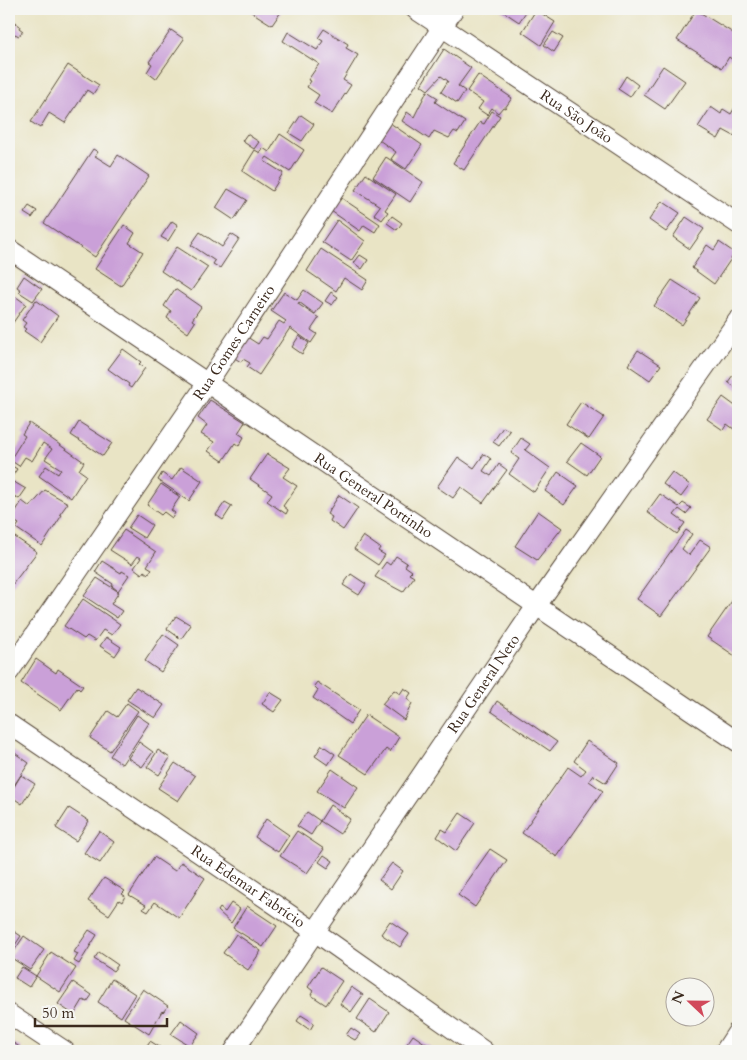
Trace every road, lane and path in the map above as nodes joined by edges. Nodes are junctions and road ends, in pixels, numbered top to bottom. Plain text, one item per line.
1 (415, 9) edge
2 (454, 9) edge
3 (442, 27) junction
4 (738, 224) edge
5 (9, 249) edge
6 (738, 320) edge
7 (208, 382) junction
8 (537, 605) junction
9 (9, 672) edge
10 (9, 724) edge
11 (738, 742) edge
12 (314, 930) junction
13 (9, 1014) edge
14 (738, 1031) edge
15 (65, 1051) edge
16 (234, 1051) edge
17 (484, 1051) edge
18 (725, 1051) edge

1 - 3 street, Rua São João
2 - 3 street, Rua Gomes Carneiro
3 - 4 street, Rua São João
3 - 7 street, Rua Gomes Carneiro
5 - 7 street, Rua General Portinho
6 - 8 street, Rua General Neto
7 - 8 street, Rua General Portinho
7 - 9 street, Rua Gomes Carneiro
8 - 11 street, Rua General Portinho
8 - 12 street, Rua General Neto
10 - 12 street, Rua Edemar Fabrício
12 - 16 street, Rua General Neto
12 - 17 street, Rua Edemar Fabrício
13 - 15 street
14 - 18 street

